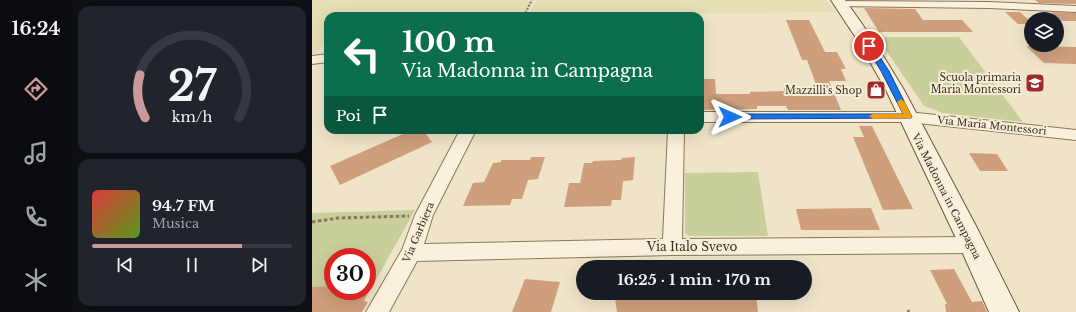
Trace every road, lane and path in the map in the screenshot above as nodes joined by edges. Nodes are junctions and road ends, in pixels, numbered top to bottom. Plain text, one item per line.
1 (532, 0) edge
2 (839, 2) edge
3 (985, 2) edge
4 (1076, 9) edge
5 (526, 12) edge
6 (324, 58) edge
7 (312, 60) edge
8 (704, 117) edge
9 (908, 117) junction
10 (466, 134) edge
11 (676, 134) edge
12 (1076, 135) edge
13 (424, 215) junction
14 (312, 222) edge
15 (973, 245) junction
16 (672, 247) junction
17 (411, 253) junction
18 (377, 312) edge
19 (1004, 312) edge

1 - 5 path
2 - 3 street
2 - 9 street, Via Madonna in Campagna
3 - 4 street
6 - 7 street
8 - 9 street, Via Maria Montessori
9 - 12 street, Via Maria Montessori
9 - 15 street, Via Madonna in Campagna
10 - 13 street, Via Garbiera
11 - 16 street
13 - 14 path
13 - 17 street, Via Garbiera
15 - 16 street, Via Italo Svevo
15 - 19 street, Via Madonna in Campagna
16 - 17 street, Via Italo Svevo
17 - 18 street, Via Garbiera

